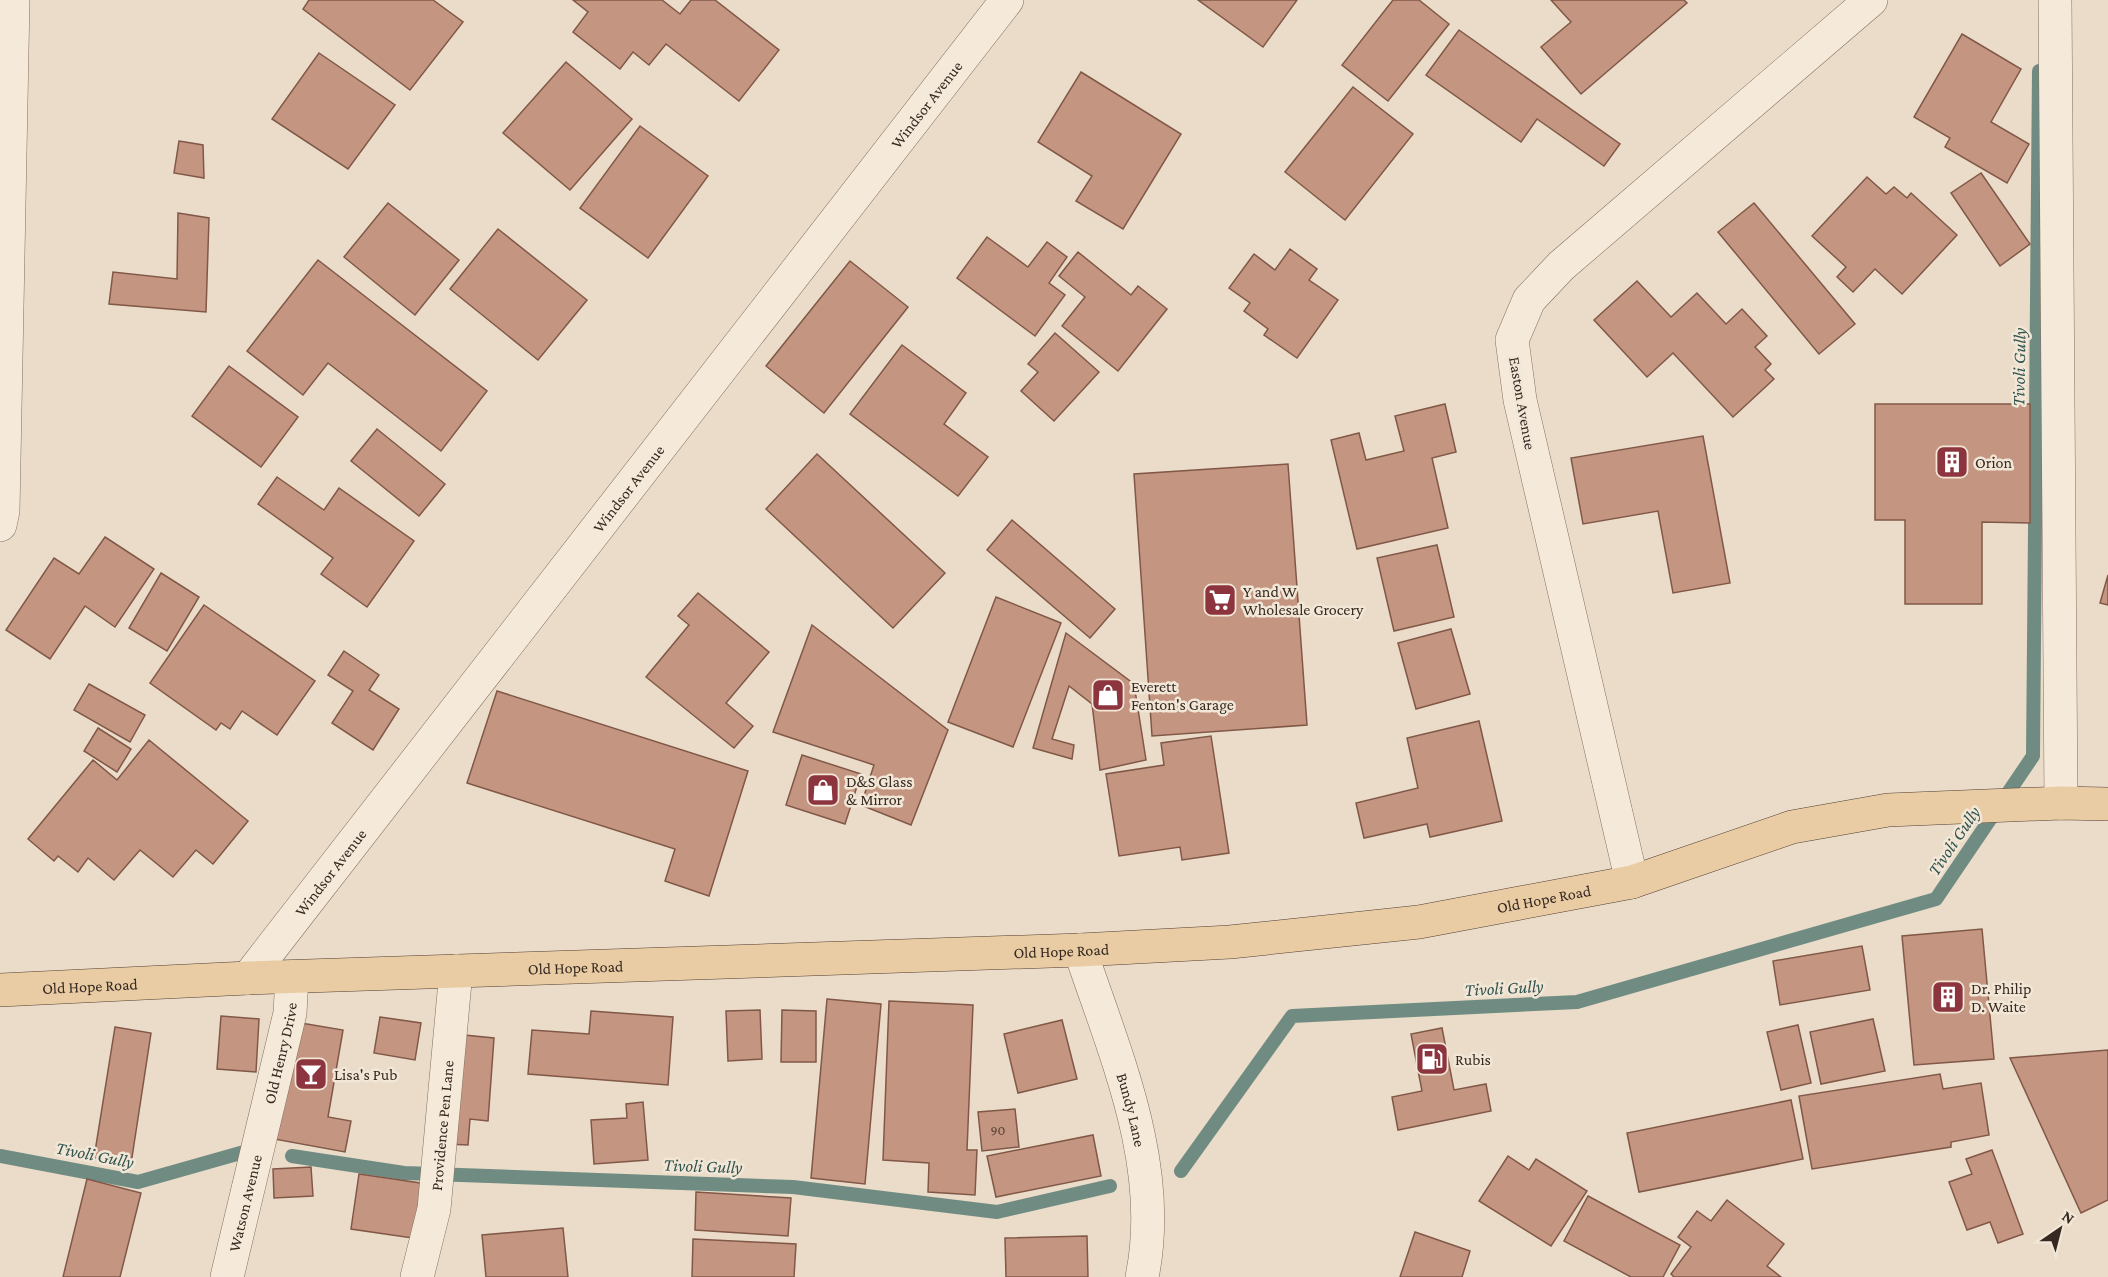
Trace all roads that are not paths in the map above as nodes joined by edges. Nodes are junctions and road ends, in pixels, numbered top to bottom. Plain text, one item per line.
1 (13, 0) edge
2 (1007, 0) edge
3 (1871, 0) edge
4 (2055, 1) edge
5 (0, 525) edge
6 (2061, 803) junction
7 (2108, 804) edge
8 (1632, 882) junction
9 (1080, 950) junction
10 (456, 971) junction
11 (292, 977) junction
12 (248, 978) junction
13 (0, 990) edge
14 (262, 1128) joint
15 (227, 1277) edge
16 (417, 1277) edge
17 (1142, 1277) edge

1 - 5 street
2 - 12 street, Windsor Avenue
3 - 8 street, Easton Avenue
4 - 6 street
6 - 7 main road, Old Hope Road
6 - 8 main road, Old Hope Road
8 - 9 main road, Old Hope Road
9 - 10 main road, Old Hope Road
9 - 17 street, Bundy Lane
10 - 11 main road, Old Hope Road
10 - 16 street, Providence Pen Lane
11 - 12 main road, Old Hope Road
11 - 14 street, Old Henry Drive
12 - 13 main road, Old Hope Road
14 - 15 street, Watson Avenue

